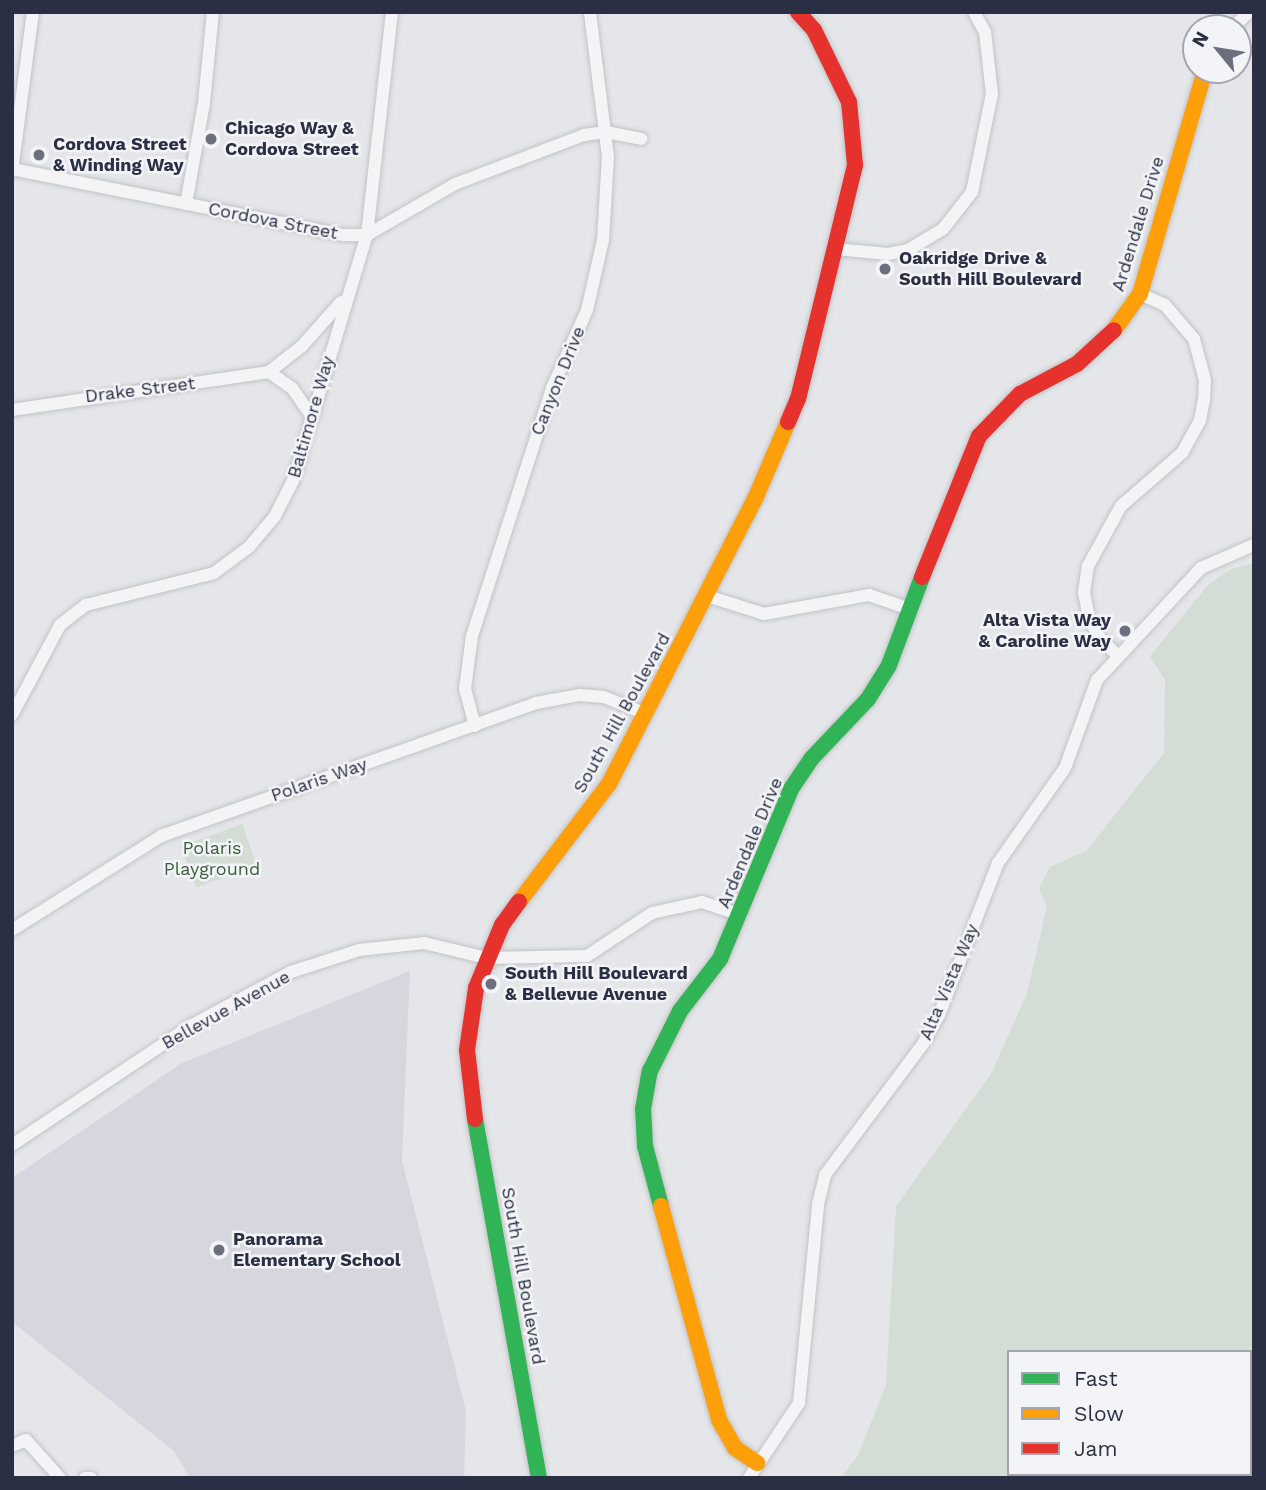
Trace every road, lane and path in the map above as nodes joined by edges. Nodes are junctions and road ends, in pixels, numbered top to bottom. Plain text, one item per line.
1 (33, 12) edge
2 (213, 12) edge
3 (392, 12) edge
4 (583, 12) edge
5 (590, 12) edge
6 (798, 12) edge
7 (974, 12) edge
8 (593, 28) junction
9 (1201, 84) edge
10 (606, 132) junction
11 (641, 139) dead end
12 (12, 170) edge
13 (186, 204) junction
14 (367, 235) junction
15 (836, 249) junction
16 (1140, 294) junction
17 (344, 299) junction
18 (269, 372) junction
19 (12, 410) edge
20 (313, 417) junction
21 (1254, 545) edge
22 (707, 596) junction
23 (907, 608) junction
24 (1116, 654) junction
25 (646, 714) junction
26 (12, 715) edge
27 (475, 726) junction
28 (741, 915) junction
29 (12, 930) edge
30 (487, 958) junction
31 (12, 1145) edge
32 (12, 1446) edge
33 (753, 1470) edge
34 (60, 1478) edge
35 (85, 1478) edge
36 (90, 1478) edge
37 (539, 1478) edge

1 - 12 street
2 - 13 street
3 - 14 street, Baltimore Way
4 - 8 street, Canyon Drive
5 - 8 street, Canyon Drive
6 - 15 street, South Hill Boulevard
7 - 15 street
8 - 10 street, Canyon Drive
9 - 16 street, Ardendale Drive
10 - 11 street
10 - 14 street
10 - 27 street, Canyon Drive
12 - 13 street, Cordova Street
13 - 14 street, Cordova Street
14 - 17 street, Baltimore Way
15 - 22 street, South Hill Boulevard
16 - 23 street, Ardendale Drive
16 - 24 street
17 - 18 street
17 - 20 street, Baltimore Way
18 - 19 street, Drake Street
18 - 20 street
20 - 26 street, Baltimore Way
21 - 24 street, Alta Vista Way
22 - 23 street
22 - 25 street, South Hill Boulevard
23 - 28 street, Ardendale Drive
24 - 33 street, Alta Vista Way
25 - 27 street, Polaris Way
25 - 30 street, South Hill Boulevard
27 - 29 street, Polaris Way
28 - 30 street, Bellevue Avenue
28 - 33 street, Ardendale Drive
30 - 31 street, Bellevue Avenue
30 - 37 street, South Hill Boulevard
32 - 34 street
35 - 36 street

